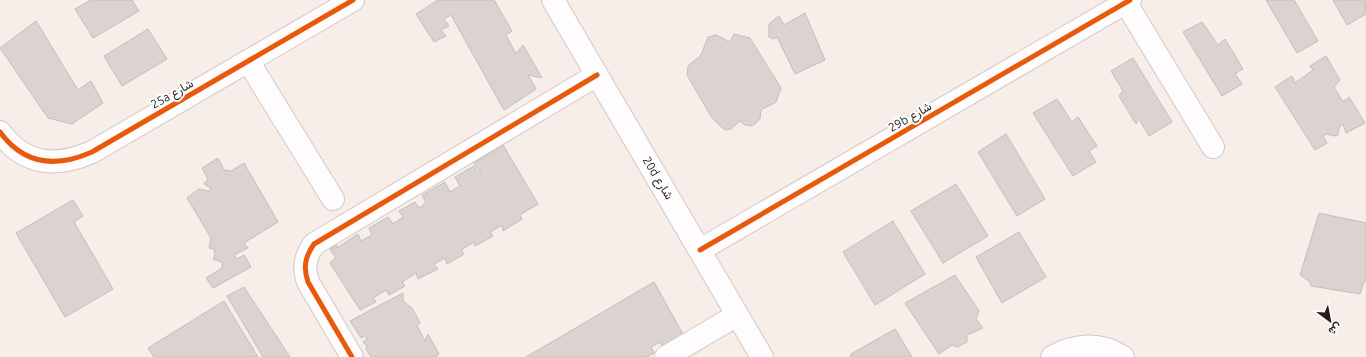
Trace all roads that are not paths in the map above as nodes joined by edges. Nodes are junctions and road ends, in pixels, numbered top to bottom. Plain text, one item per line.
1 (353, 0) edge
2 (553, 0) edge
3 (1128, 1) edge
4 (248, 61) junction
5 (597, 76) junction
6 (0, 132) edge
7 (1213, 147) dead end
8 (333, 199) dead end
9 (700, 250) junction
10 (737, 315) junction
11 (352, 357) edge
12 (666, 357) edge
13 (762, 357) edge
14 (1052, 357) edge
15 (1123, 357) edge

1 - 4 street, 25a شارع
2 - 5 street, 20d شارع
3 - 7 street
3 - 9 street, 29b شارع
4 - 6 street, 25a شارع
4 - 8 street
5 - 9 street, 20d شارع
5 - 11 street
9 - 10 street, 20d شارع
10 - 12 street
10 - 13 street, 20d شارع
14 - 15 street

